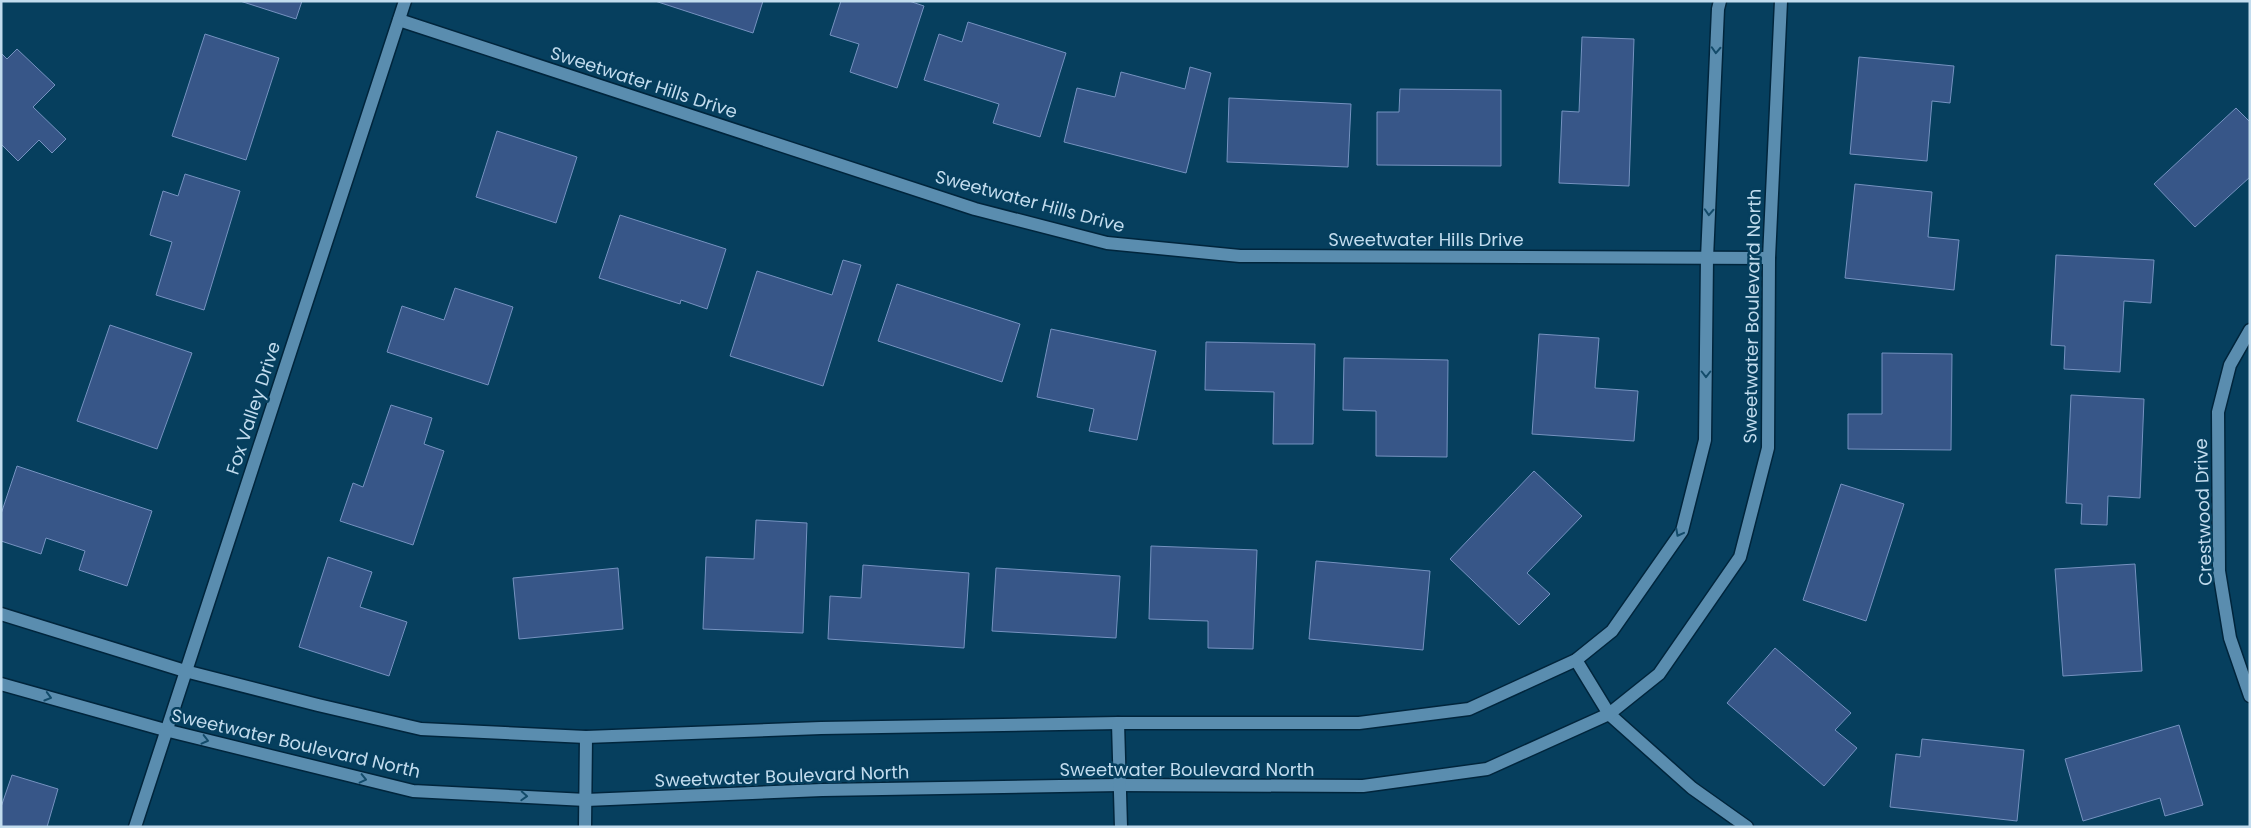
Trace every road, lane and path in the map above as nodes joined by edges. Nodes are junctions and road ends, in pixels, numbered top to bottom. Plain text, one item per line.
1 (405, 1) edge
2 (1720, 1) edge
3 (1781, 1) edge
4 (399, 20) junction
5 (1707, 258) junction
6 (1769, 258) junction
7 (2250, 330) edge
8 (1, 614) edge
9 (1576, 660) junction
10 (185, 671) junction
11 (1, 684) edge
12 (2250, 696) edge
13 (1609, 714) junction
14 (1118, 723) junction
15 (165, 730) junction
16 (586, 737) junction
17 (1119, 785) junction
18 (586, 800) junction
19 (135, 827) edge
20 (585, 827) edge
21 (1121, 827) edge
22 (1747, 827) edge

1 - 4 street, Fox Valley Drive
2 -> 5 street
3 - 6 street, Sweetwater Boulevard North
4 - 5 street, Sweetwater Hills Drive
4 - 10 street, Fox Valley Drive
5 - 6 street, Sweetwater Hills Drive
5 -> 9 street
6 - 13 street, Sweetwater Boulevard North
7 - 12 street, Crestwood Drive
8 - 10 street
9 - 13 street
9 - 14 street
10 - 15 street, Fox Valley Drive
10 - 16 street
11 -> 15 street, Sweetwater Boulevard North
13 - 17 street, Sweetwater Boulevard North
13 - 22 street
14 - 16 street
14 - 17 street
15 -> 18 street, Sweetwater Boulevard North
15 - 19 street, Fox Valley Drive
16 - 18 street
17 - 18 street, Sweetwater Boulevard North
17 - 21 street
18 - 20 street

